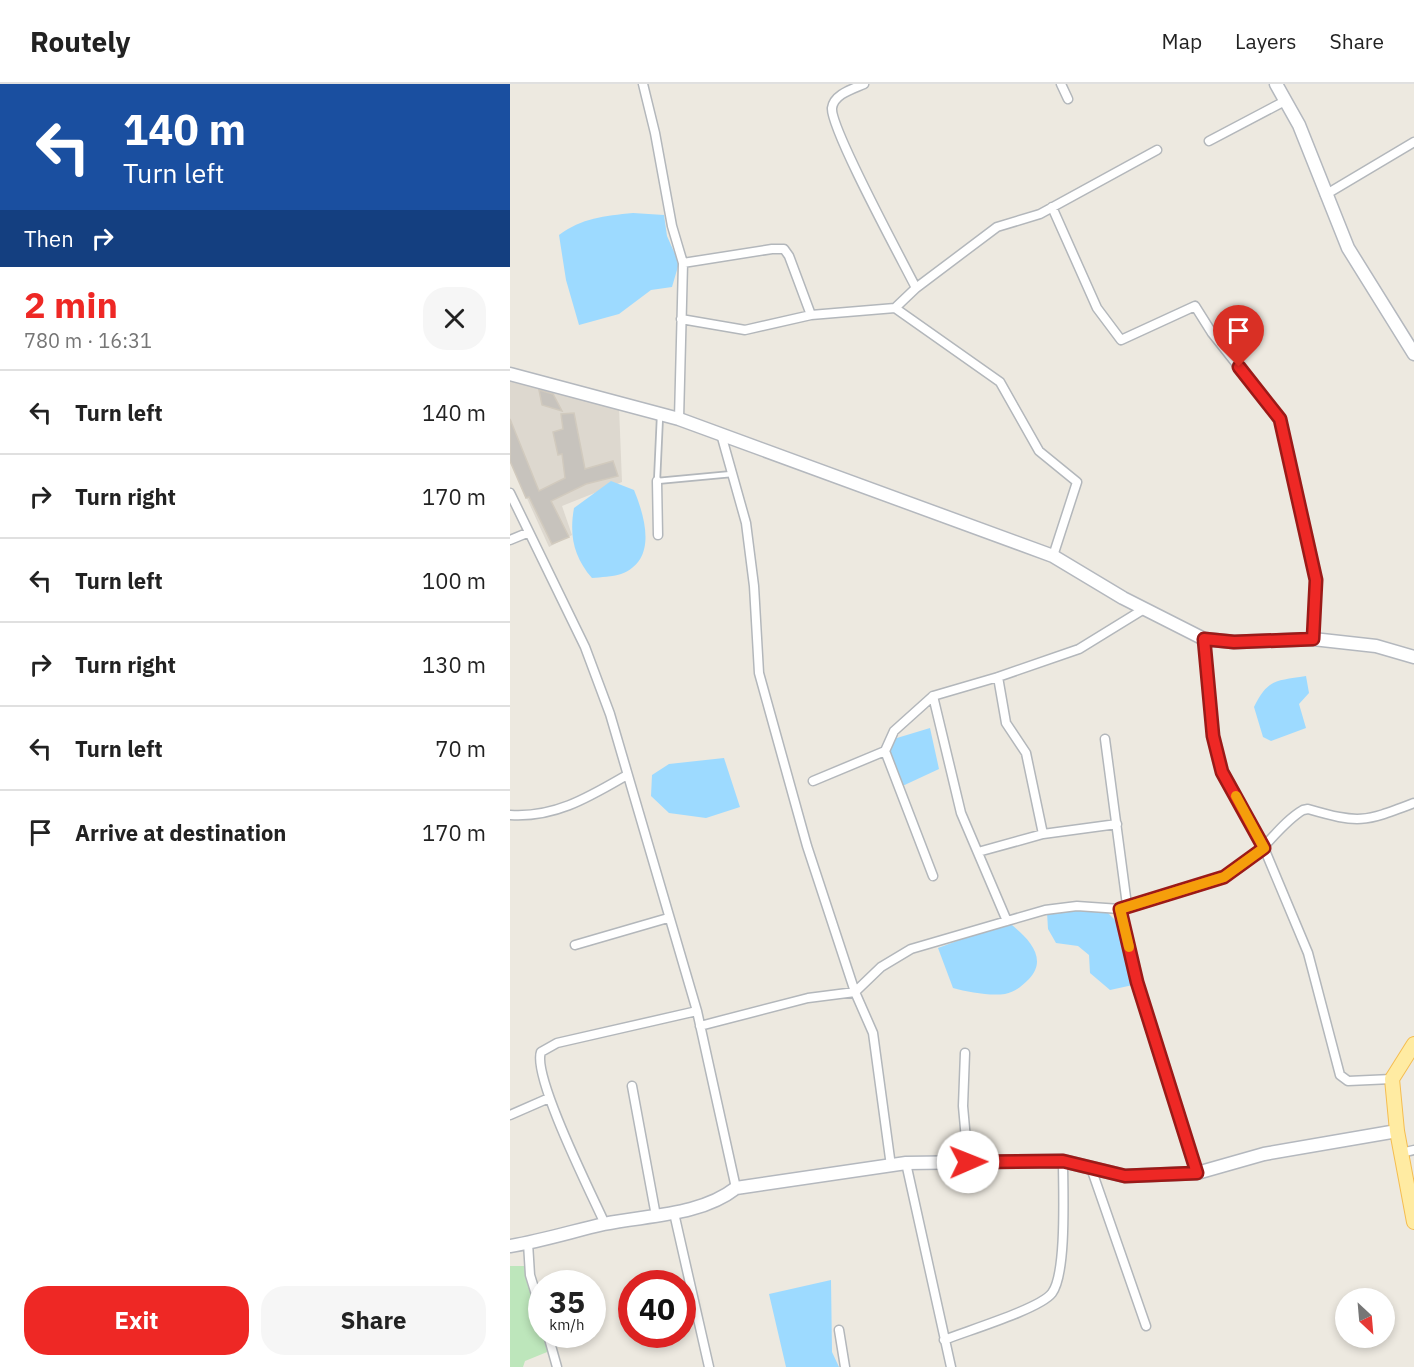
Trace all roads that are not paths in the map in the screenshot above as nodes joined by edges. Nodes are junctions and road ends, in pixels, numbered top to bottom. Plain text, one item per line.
1 (644, 84) edge
2 (864, 84) edge
3 (1061, 84) edge
4 (1276, 84) edge
5 (1068, 99) dead end
6 (1285, 101) junction
7 (1209, 141) dead end
8 (1414, 142) edge
9 (1157, 150) dead end
10 (1325, 195) junction
11 (1053, 207) junction
12 (683, 263) junction
13 (916, 288) junction
14 (895, 308) junction
15 (811, 315) junction
16 (681, 319) junction
17 (1414, 354) edge
18 (510, 374) edge
19 (660, 414) junction
20 (678, 419) junction
21 (721, 434) junction
22 (732, 474) junction
23 (657, 481) junction
24 (510, 493) edge
25 (527, 533) junction
26 (658, 535) dead end
27 (510, 540) edge
28 (1053, 556) junction
29 (1144, 609) junction
30 (1204, 639) junction
31 (1313, 639) junction
32 (1414, 657) edge
33 (998, 677) junction
34 (933, 696) junction
35 (1105, 740) dead end
36 (885, 751) junction
37 (627, 775) junction
38 (813, 781) dead end
39 (1414, 804) edge
40 (510, 815) edge
41 (1117, 824) junction
42 (1043, 834) junction
43 (1264, 848) junction
44 (978, 852) junction
45 (933, 876) dead end
46 (1124, 907) junction
47 (668, 918) junction
48 (1007, 921) junction
49 (575, 945) dead end
50 (855, 992) junction
51 (697, 1011) junction
52 (700, 1026) junction
53 (1414, 1044) edge
54 (965, 1053) dead end
55 (1392, 1079) junction
56 (632, 1086) dead end
57 (549, 1098) junction
58 (510, 1115) edge
59 (1396, 1131) junction
60 (1408, 1152) edge
61 (1063, 1161) junction
62 (968, 1162) junction
63 (906, 1163) junction
64 (891, 1166) junction
65 (1091, 1168) junction
66 (1197, 1173) junction
67 (736, 1188) junction
68 (674, 1213) junction
69 (656, 1216) junction
70 (1414, 1222) edge
71 (605, 1224) junction
72 (528, 1243) junction
73 (510, 1246) edge
74 (530, 1270) edge
75 (1146, 1326) dead end
76 (839, 1330) dead end
77 (944, 1340) junction
78 (552, 1348) edge
79 (557, 1367) edge
80 (709, 1367) edge
81 (845, 1367) edge
82 (951, 1367) edge

1 - 12 street
2 - 13 street
3 - 5 street
4 - 6 street
6 - 7 street
6 - 10 street
8 - 10 street
9 - 11 street
10 - 17 street
11 - 13 street
11 - 31 street
12 - 15 street
12 - 16 street
13 - 14 street
14 - 15 street
14 - 28 street
15 - 16 street
16 - 20 street
18 - 19 street
19 - 20 street
19 - 23 lane
20 - 21 street
21 - 22 street
21 - 28 street
22 - 23 lane
22 - 50 street
23 - 26 street
24 - 25 street
25 - 27 street
25 - 37 street
28 - 29 street
29 - 30 street
29 - 33 street
30 - 31 street
30 - 43 street
31 - 32 street
33 - 34 street
33 - 42 street
34 - 36 street
34 - 44 street
35 - 41 street
36 - 38 street
36 - 45 street
37 - 40 street
37 - 47 street
39 - 43 street
41 - 42 street
41 - 46 street
42 - 44 street
43 - 46 street
43 - 55 street
44 - 48 street
46 - 48 street
46 - 66 street
47 - 49 street
47 - 51 street
48 - 50 street
50 - 52 street
50 - 64 street
51 - 52 street
51 - 57 street
52 - 67 street
53 - 55 main road
54 - 62 street
55 - 59 main road
56 - 69 street
57 - 58 street
57 - 71 street
59 - 60 main road
59 - 66 street
60 - 70 main road
61 - 62 street
61 - 65 street
61 - 77 street
62 - 63 street
63 - 64 street
63 - 77 street
64 - 67 street
65 - 66 street
65 - 75 street
67 - 68 street
68 - 69 street
68 - 80 street
69 - 71 street
71 - 72 street
72 - 73 street
72 - 74 street
76 - 81 street
77 - 82 street
78 - 79 street

